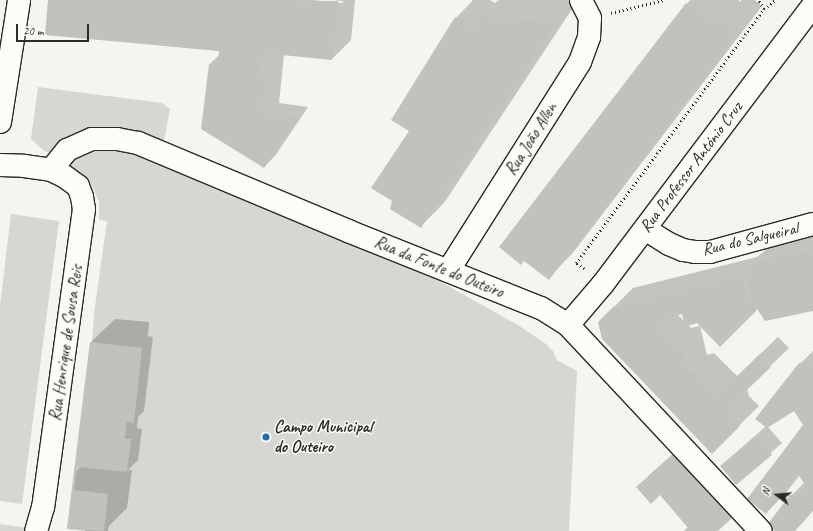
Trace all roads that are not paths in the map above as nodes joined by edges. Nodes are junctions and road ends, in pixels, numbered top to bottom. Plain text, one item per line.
1 (18, 0) edge
2 (810, 4) edge
3 (586, 9) edge
4 (7, 38) edge
5 (0, 122) edge
6 (0, 165) edge
7 (51, 170) junction
8 (813, 224) edge
9 (645, 229) junction
10 (448, 271) junction
11 (568, 325) junction
12 (36, 531) edge
13 (761, 531) edge

1 - 4 street
2 - 9 street, Rua Professor António Cruz
3 - 10 street, Rua João Allen
4 - 5 street
6 - 7 street
7 - 10 street, Rua da Fonte do Outeiro
7 - 12 street, Rua Henrique de Sousa Reis
8 - 9 street, Rua do Salgueiral
9 - 11 street, Rua Professor António Cruz
10 - 11 street, Rua da Fonte do Outeiro
11 - 13 street, Rua da Fonte do Outeiro

